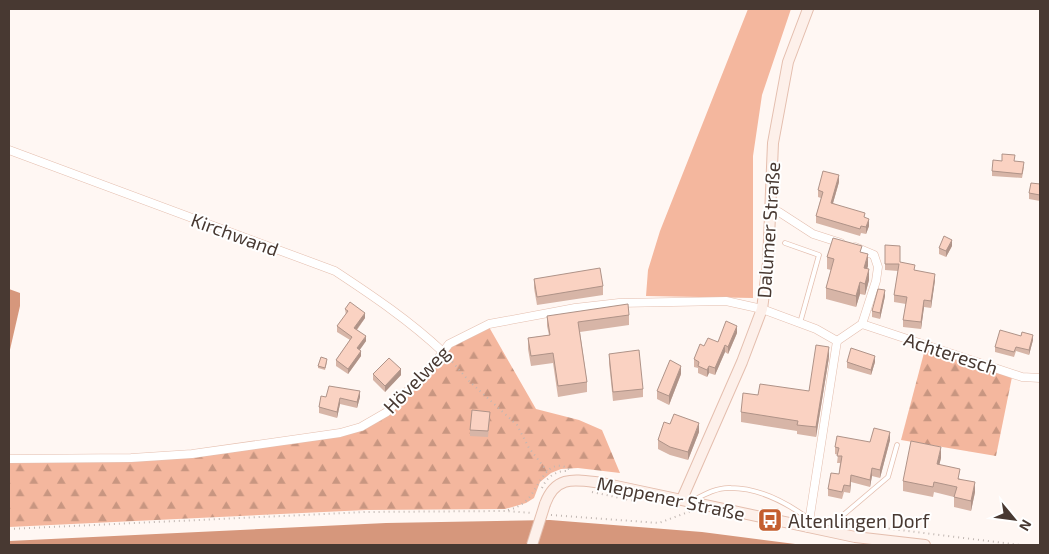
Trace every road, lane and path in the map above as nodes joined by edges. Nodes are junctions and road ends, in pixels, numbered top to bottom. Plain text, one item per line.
1 (808, 9) edge
2 (9, 150) edge
3 (770, 209) junction
4 (785, 243) dead end
5 (762, 309) junction
6 (800, 323) junction
7 (862, 324) junction
8 (837, 341) junction
9 (443, 352) junction
10 (1040, 378) edge
11 (897, 445) dead end
12 (9, 459) edge
13 (547, 471) junction
14 (570, 471) dead end
15 (536, 486) junction
16 (590, 492) dead end
17 (643, 503) dead end
18 (703, 503) junction
19 (543, 504) junction
20 (688, 504) junction
21 (683, 510) dead end
22 (506, 511) junction
23 (534, 513) dead end
24 (809, 523) junction
25 (9, 529) edge
26 (832, 532) junction
27 (532, 545) edge
28 (925, 545) edge

1 - 3 main road, Dalumer Straße
2 - 9 street, Kirchwand
3 - 5 main road, Dalumer Straße
3 - 7 street
4 - 6 lane
5 - 6 street
5 - 9 street, Hövelweg
5 - 20 main road, Dalumer Straße
6 - 8 street
7 - 8 street
7 - 10 street, Achteresch
8 - 24 street
9 - 12 street, Hövelweg
9 - 13 path
11 - 26 lane
13 - 14 path
13 - 15 path
15 - 19 path
15 - 22 path
16 - 17 path
18 - 20 main road, Meppener Straße
18 - 20 path
18 - 24 main road, Meppener Straße
19 - 20 path
19 - 20 main road, Meppener Straße
19 - 27 main road, Meppener Straße, bridge
20 - 21 path
20 - 24 lane
22 - 23 path
22 - 25 path
24 - 26 main road, Meppener Straße
26 - 28 main road, Meppener Straße

